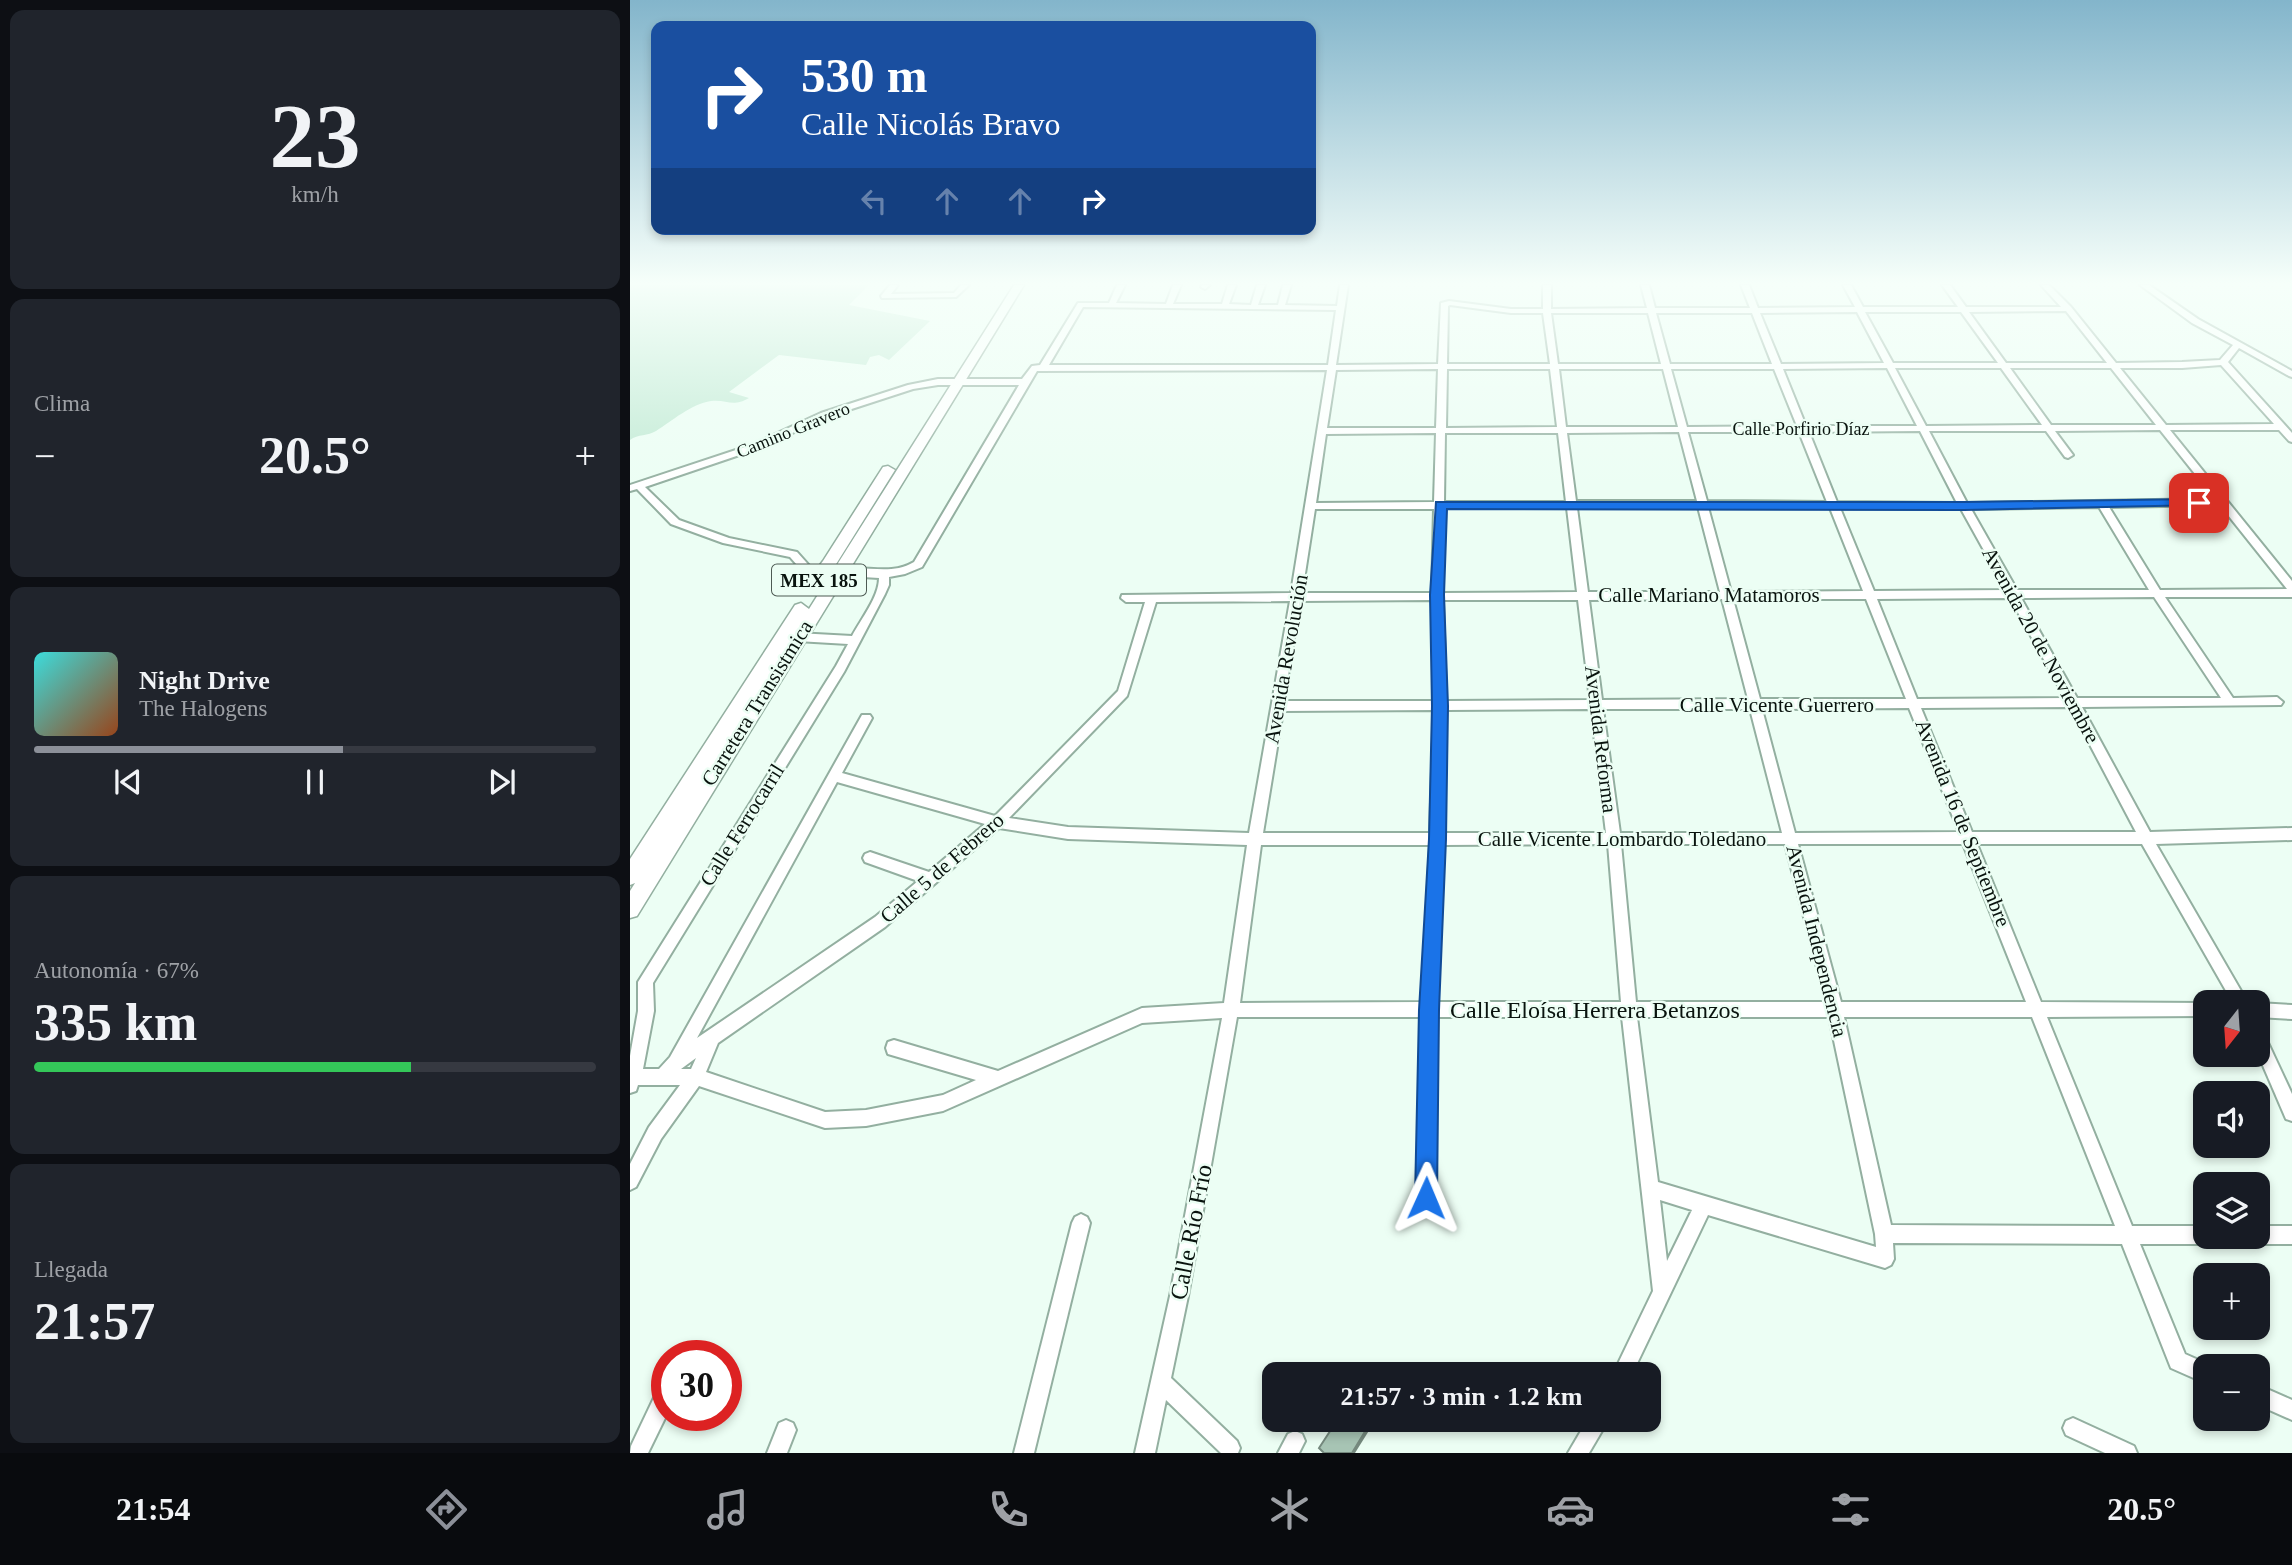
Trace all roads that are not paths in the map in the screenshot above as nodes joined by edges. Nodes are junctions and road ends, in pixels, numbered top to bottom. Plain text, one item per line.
1 (965, 353) edge
2 (971, 353) edge
3 (1052, 353) edge
4 (1335, 353) edge
5 (1444, 353) edge
6 (1554, 353) edge
7 (1664, 353) edge
8 (1773, 353) edge
9 (1883, 353) edge
10 (1992, 353) edge
11 (2102, 353) edge
12 (2231, 353) edge
13 (2252, 353) edge
14 (2223, 362) junction
15 (2000, 364) junction
16 (2111, 364) junction
17 (1668, 365) junction
18 (1889, 365) junction
19 (1333, 366) junction
20 (1556, 366) junction
21 (1778, 366) junction
22 (1444, 367) junction
23 (1043, 368) junction
24 (2292, 374) edge
25 (951, 382) junction
26 (1026, 382) junction
27 (2281, 427) junction
28 (2047, 428) junction
29 (2163, 428) junction
30 (1803, 429) junction
31 (1923, 429) junction
32 (1563, 430) junction
33 (1683, 430) junction
34 (1321, 431) junction
35 (1441, 431) junction
36 (2292, 439) edge
37 (2068, 456) dead end
38 (635, 487) edge
39 (2223, 502) junction
40 (2102, 503) junction
41 (1701, 504) junction
42 (1440, 505) junction
43 (1834, 505) junction
44 (1311, 506) junction
45 (1572, 506) junction
46 (1964, 506) junction
47 (809, 571) tunnel mouth
48 (846, 572) tunnel mouth
49 (884, 574) junction
50 (2292, 591) edge
51 (1727, 594) junction
52 (2013, 594) junction
53 (2157, 594) junction
54 (1437, 595) junction
55 (1582, 595) junction
56 (1869, 595) junction
57 (1296, 597) junction
58 (1126, 598) dead end
59 (1151, 599) junction
60 (797, 637) junction
61 (855, 640) junction
62 (2230, 702) junction
63 (2277, 702) dead end
64 (1756, 704) junction
65 (2073, 704) junction
66 (1597, 705) junction
67 (1915, 705) junction
68 (1278, 706) junction
69 (1440, 706) junction
70 (866, 718) dead end
71 (833, 776) junction
72 (997, 822) junction
73 (2292, 834) edge
74 (1970, 838) junction
75 (2146, 838) junction
76 (1255, 839) junction
77 (1437, 839) junction
78 (1792, 839) junction
79 (1614, 840) junction
80 (870, 858) dead end
81 (630, 876) edge
82 (931, 879) junction
83 (630, 909) edge
84 (2234, 990) edge
85 (2038, 1008) junction
86 (1835, 1009) junction
87 (2193, 1009) edge
88 (1231, 1010) junction
89 (1429, 1010) junction
90 (1629, 1011) junction
91 (2270, 1011) edge
92 (2292, 1012) edge
93 (711, 1041) junction
94 (894, 1048) dead end
95 (676, 1063) junction
96 (2270, 1064) edge
97 (662, 1077) junction
98 (696, 1077) junction
99 (999, 1079) junction
100 (632, 1081) edge
101 (2292, 1113) edge
102 (630, 1181) edge
103 (1649, 1188) junction
104 (1426, 1198) dead end
105 (1704, 1205) junction
106 (1081, 1223) dead end
107 (1884, 1234) junction
108 (2126, 1235) junction
109 (2193, 1235) edge
110 (2270, 1235) edge
111 (2292, 1235) edge
112 (1662, 1293) junction
113 (1628, 1362) edge
114 (2193, 1368) edge
115 (1160, 1381) junction
116 (2270, 1400) edge
117 (2292, 1410) edge
118 (651, 1426) edge
119 (2073, 1428) dead end
120 (786, 1430) dead end
121 (1591, 1432) edge
122 (1230, 1448) dead end
123 (638, 1453) edge
124 (777, 1453) edge
125 (1024, 1453) edge
126 (1145, 1453) edge
127 (1578, 1453) edge
128 (2127, 1453) edge

1 - 25 main road, Carretera Transistmica / MEX 185
2 - 25 main road, Carretera Transistmica / MEX 185
3 - 23 street
4 - 19 street, Avenida Revolución
5 - 22 street
6 - 20 street, Avenida Reforma
7 - 17 street, Avenida Independencia
8 - 21 street, Avenida 16 de Septiembre
9 - 18 street, Avenida 20 de Noviembre
10 - 15 street
11 - 16 street
12 - 14 street
13 - 24 street
14 - 16 street
14 - 27 street
15 - 16 street
15 - 18 street
15 - 28 street
16 - 29 street
17 - 20 street
17 - 21 street
17 - 33 street, Avenida Independencia
18 - 21 street
18 - 31 street, Avenida 20 de Noviembre
19 - 22 street
19 - 23 street
19 - 34 street, Avenida Revolución
20 - 22 street
20 - 32 street, Avenida Reforma
21 - 30 street, Avenida 16 de Septiembre
22 - 35 street
23 - 26 street
25 - 26 street, Camino Gravero
25 - 38 street, Camino Gravero
25 - 60 main road, Carretera Transistmica / MEX 185
25 - 81 main road, Carretera Transistmica / MEX 185
26 - 49 street
27 - 29 street, Calle Porfirio Díaz
27 - 36 street
28 - 29 street, Calle Porfirio Díaz
28 - 31 street, Calle Porfirio Díaz
28 - 37 street
29 - 39 street
30 - 31 street, Calle Porfirio Díaz
30 - 33 street, Calle Porfirio Díaz
30 - 43 street, Avenida 16 de Septiembre
31 - 46 street, Avenida 20 de Noviembre
32 - 33 street, Calle Porfirio Díaz
32 - 35 street, Calle Porfirio Díaz
32 - 45 street, Avenida Reforma
33 - 41 street, Avenida Independencia
34 - 35 street, Calle Porfirio Díaz
34 - 44 street, Avenida Revolución
35 - 42 street
38 - 47 street
39 - 40 street
39 - 50 street
40 - 46 street
40 - 53 street
41 - 43 street
41 - 45 street
41 - 51 street, Avenida Independencia
42 - 44 street
42 - 45 street
42 - 54 street
43 - 46 street
43 - 56 street, Avenida 16 de Septiembre
44 - 57 street, Avenida Revolución
45 - 55 street, Avenida Reforma
46 - 52 street, Avenida 20 de Noviembre
48 - 49 street
49 - 61 street, Calle Ferrocarril
50 - 53 street, Calle Mariano Matamoros
51 - 55 street, Calle Mariano Matamoros
51 - 56 street, Calle Mariano Matamoros
51 - 64 street, Avenida Independencia
52 - 53 street, Calle Mariano Matamoros
52 - 56 street, Calle Mariano Matamoros
52 - 65 street, Avenida 20 de Noviembre
53 - 62 street
54 - 55 street, Calle Mariano Matamoros
54 - 57 street, Calle Mariano Matamoros
54 - 69 street
55 - 66 street, Avenida Reforma
56 - 67 street, Avenida 16 de Septiembre
57 - 59 street, Calle Mariano Matamoros
57 - 68 street, Avenida Revolución
58 - 59 street, Calle Mariano Matamoros
59 - 72 street, Calle 5 de Febrero
60 - 61 street
60 - 83 main road, Carretera Transistmica / MEX 185
61 - 100 street, Calle Ferrocarril
62 - 63 street, Calle Vicente Guerrero
62 - 65 street, Calle Vicente Guerrero
64 - 66 street, Calle Vicente Guerrero
64 - 67 street, Calle Vicente Guerrero
64 - 78 street, Avenida Independencia
65 - 67 street, Calle Vicente Guerrero
65 - 75 street, Avenida 20 de Noviembre
66 - 69 street, Calle Vicente Guerrero
66 - 79 street, Avenida Reforma
67 - 74 street, Avenida 16 de Septiembre
68 - 69 street, Calle Vicente Guerrero
68 - 76 street, Avenida Revolución
69 - 77 street
70 - 71 street
71 - 72 street, Calle Vicente Lombardo Toledano
71 - 95 street
72 - 76 street, Calle Vicente Lombardo Toledano
72 - 82 street, Calle 5 de Febrero
73 - 75 street, Calle Vicente Lombardo Toledano
74 - 75 street, Calle Vicente Lombardo Toledano
74 - 78 street, Calle Vicente Lombardo Toledano
74 - 85 street, Avenida 16 de Septiembre
75 - 84 street, Avenida 20 de Noviembre
76 - 77 street, Calle Vicente Lombardo Toledano
76 - 88 street, Avenida Revolución
77 - 79 street, Calle Vicente Lombardo Toledano
77 - 89 street
78 - 79 street, Calle Vicente Lombardo Toledano
78 - 86 street, Avenida Independencia
79 - 90 street, Avenida Reforma
80 - 82 street
82 - 93 street, Calle 5 de Febrero
85 - 86 street, Calle Eloísa Herrera Betanzos
85 - 87 street, Calle Eloísa Herrera Betanzos
85 - 108 street, Avenida 16 de Septiembre
86 - 90 street, Calle Eloísa Herrera Betanzos
86 - 107 street, Avenida Independencia
88 - 89 street, Calle Eloísa Herrera Betanzos
88 - 99 street, Calle Eloísa Herrera Betanzos
88 - 115 street, Calle Río Frío
89 - 90 street, Calle Eloísa Herrera Betanzos
89 - 104 street
90 - 103 street, Avenida Reforma
91 - 92 street
93 - 95 street, Calle 5 de Febrero
93 - 98 street
94 - 99 street
95 - 97 street, Calle 5 de Febrero
96 - 101 street
97 - 98 street, Calle Eloísa Herrera Betanzos
97 - 100 street, Calle Eloísa Herrera Betanzos
98 - 99 street, Calle Eloísa Herrera Betanzos
98 - 102 street
103 - 105 street
103 - 112 street, Avenida Reforma
105 - 107 street
105 - 112 street
106 - 125 street
107 - 108 street
108 - 109 street
108 - 114 street, Avenida 16 de Septiembre
110 - 111 street
112 - 113 street
115 - 122 street
115 - 126 street, Calle Río Frío
116 - 117 street
118 - 123 street
119 - 128 street
120 - 124 street
121 - 127 street

